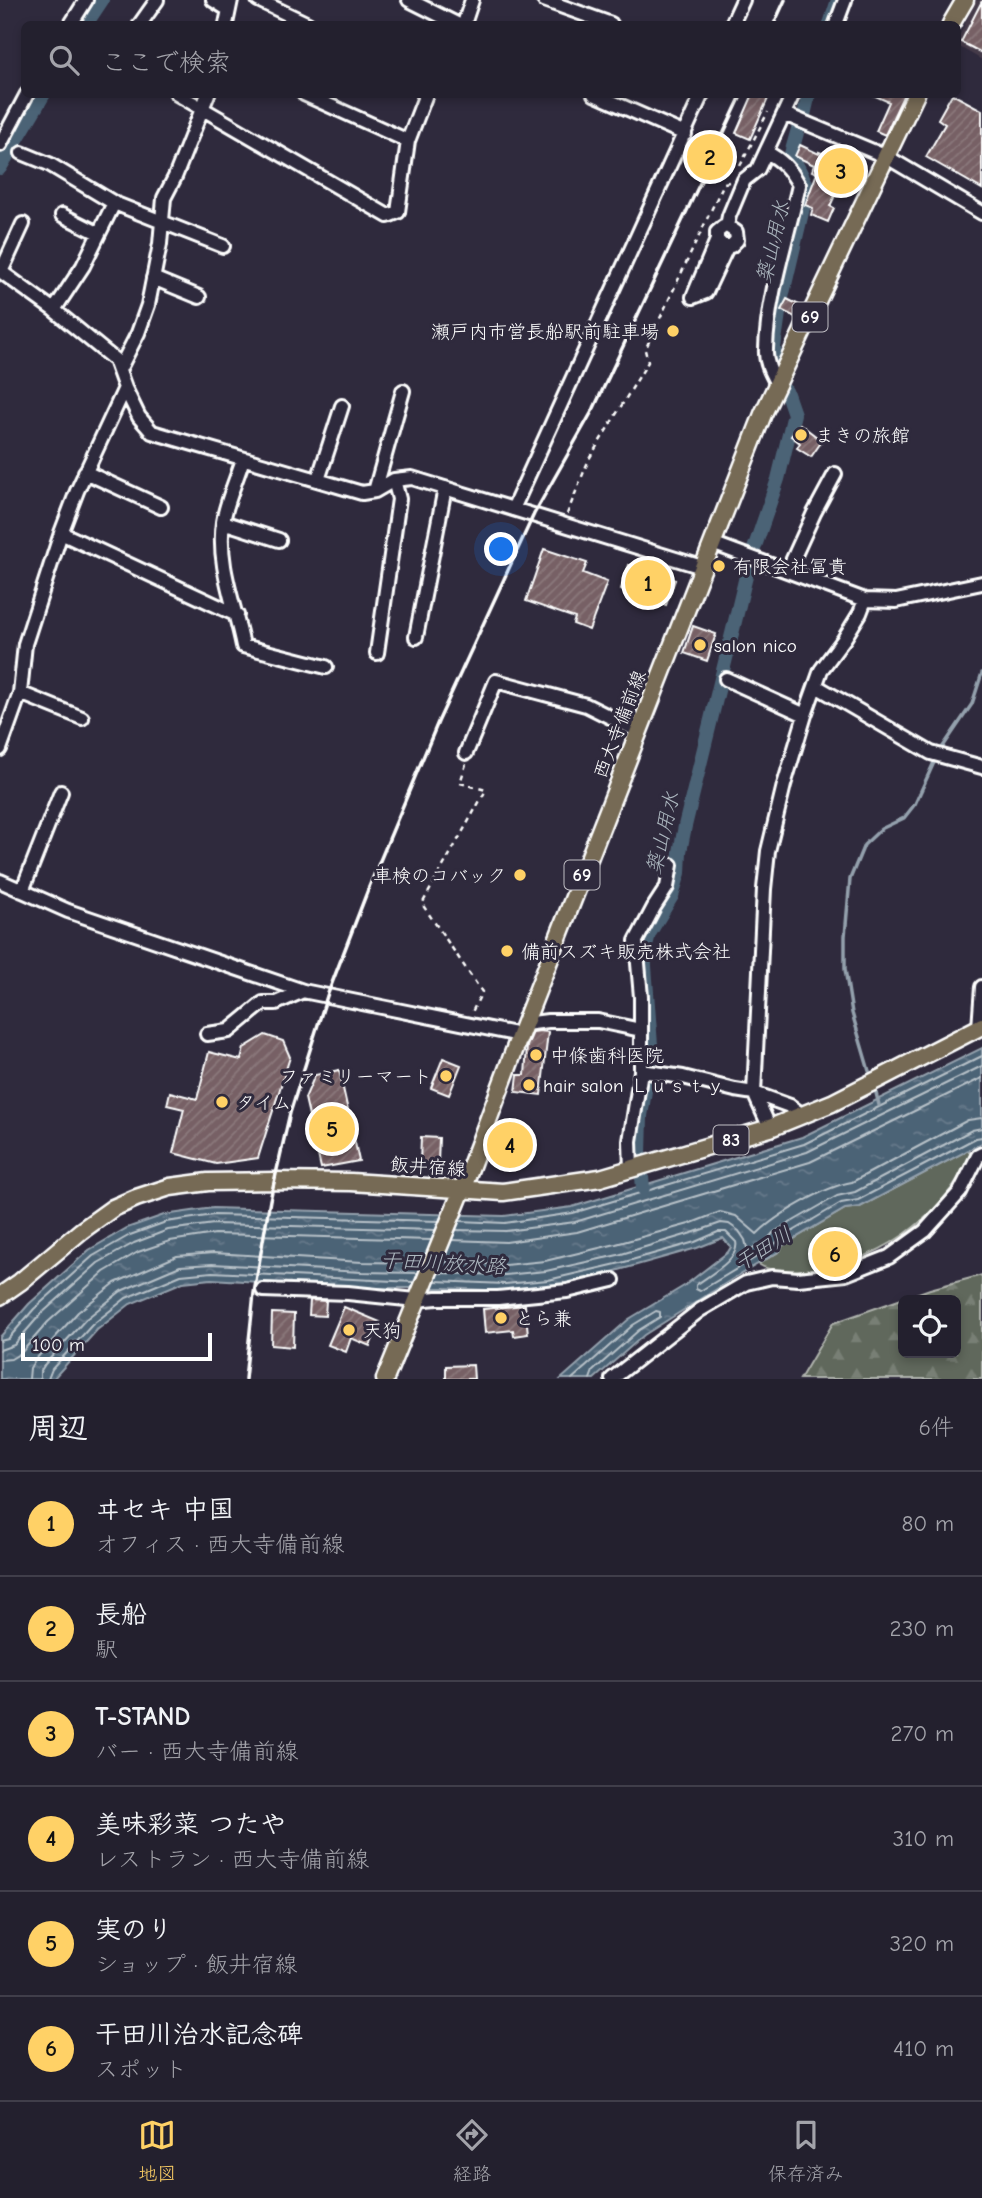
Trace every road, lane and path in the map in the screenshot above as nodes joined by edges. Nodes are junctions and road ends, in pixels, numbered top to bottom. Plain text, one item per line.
1 (86, 0) edge
2 (157, 0) edge
3 (213, 0) edge
4 (258, 0) edge
5 (409, 0) edge
6 (472, 0) edge
7 (544, 0) edge
8 (727, 0) edge
9 (845, 0) edge
10 (965, 0) edge
11 (741, 2) edge
12 (230, 5) edge
13 (73, 21) edge
14 (142, 21) edge
15 (302, 21) edge
16 (451, 21) edge
17 (459, 21) edge
18 (603, 21) edge
19 (733, 21) edge
20 (837, 21) edge
21 (953, 21) edge
22 (25, 98) edge
23 (184, 98) edge
24 (207, 98) edge
25 (313, 98) edge
26 (424, 98) edge
27 (603, 98) edge
28 (700, 98) edge
29 (791, 98) edge
30 (914, 98) edge
31 (203, 109) junction
32 (768, 112) dead end
33 (783, 118) junction
34 (685, 134) junction
35 (408, 141) junction
36 (0, 145) edge
37 (766, 152) junction
38 (22, 153) dead end
39 (887, 157) junction
40 (739, 170) dead end
41 (733, 181) dead end
42 (114, 203) junction
43 (982, 213) edge
44 (62, 215) dead end
45 (160, 223) junction
46 (23, 224) dead end
47 (98, 233) junction
48 (722, 244) dead end
49 (223, 246) dead end
50 (1, 271) edge
51 (153, 278) junction
52 (199, 297) dead end
53 (54, 310) junction
54 (118, 370) junction
55 (778, 384) junction
56 (125, 388) junction
57 (403, 391) dead end
58 (342, 406) dead end
59 (243, 459) junction
60 (85, 472) junction
61 (835, 474) dead end
62 (318, 480) junction
63 (394, 480) junction
64 (445, 488) junction
65 (375, 491) junction
66 (161, 507) dead end
67 (513, 509) junction
68 (223, 522) junction
69 (563, 524) junction
70 (61, 533) junction
71 (279, 540) dead end
72 (712, 543) junction
73 (702, 567) junction
74 (788, 570) junction
75 (982, 583) edge
76 (865, 600) junction
77 (237, 615) junction
78 (416, 637) dead end
79 (377, 653) dead end
80 (326, 667) dead end
81 (726, 679) dead end
82 (816, 686) junction
83 (20, 693) junction
84 (805, 715) junction
85 (82, 718) dead end
86 (638, 731) junction
87 (0, 750) edge
88 (466, 753) joint
89 (982, 767) edge
90 (61, 792) dead end
91 (671, 865) dead end
92 (0, 881) edge
93 (22, 891) junction
94 (982, 987) edge
95 (303, 991) junction
96 (467, 1024) junction
97 (981, 1027) edge
98 (523, 1029) junction
99 (641, 1030) junction
100 (207, 1034) dead end
101 (646, 1072) junction
102 (754, 1093) junction
103 (802, 1115) junction
104 (770, 1128) junction
105 (982, 1154) edge
106 (631, 1169) junction
107 (462, 1189) junction
108 (612, 1280) dead end
109 (263, 1290) dead end
110 (0, 1296) edge
111 (418, 1297) junction
112 (385, 1379) edge
113 (612, 1379) edge

1 - 13 street
2 - 14 street
3 - 12 street
4 - 15 street
5 - 16 street
6 - 17 street
7 - 18 street
8 - 11 street
9 - 20 street
10 - 21 main road
11 - 19 street
22 - 36 street
23 - 31 street
24 - 31 street
25 - 35 street
26 - 35 street
27 - 34 street
28 - 34 street
29 - 33 street
30 - 39 main road, 西大寺備前線 / 69
31 - 35 street
31 - 45 street
32 - 40 path
33 - 37 street
33 - 39 street
34 - 67 street
37 - 48 street
37 - 55 street
38 - 42 street
39 - 43 street
39 - 55 main road, 西大寺備前線 / 69
41 - 69 path
42 - 45 street
42 - 47 street
44 - 47 street
45 - 49 street
45 - 51 street
46 - 50 street
47 - 53 street
50 - 53 street
51 - 52 street
51 - 54 street
53 - 54 street
54 - 56 street
55 - 72 main road, 西大寺備前線 / 69
56 - 59 street
56 - 60 street
57 - 65 street
58 - 62 street
59 - 62 street
59 - 68 street
60 - 66 street
60 - 70 street
61 - 74 street
62 - 65 street
63 - 64 street
63 - 65 street
63 - 79 street
64 - 67 street
64 - 78 street
67 - 69 street
68 - 71 street
68 - 77 street
69 - 73 street
70 - 77 street
70 - 83 street
72 - 73 main road, 西大寺備前線 / 69
72 - 74 street
73 - 86 main road, 西大寺備前線 / 69
74 - 76 street
75 - 76 street
76 - 82 street
77 - 80 street
81 - 84 street
82 - 84 street
82 - 89 street
83 - 85 street
83 - 87 street
84 - 102 street
86 - 88 street
86 - 98 main road, 西大寺備前線 / 69
88 - 96 path
90 - 93 street
91 - 99 street
92 - 93 street
93 - 95 street
94 - 97 street
95 - 96 street
95 - 100 street
96 - 98 street
97 - 103 main road, 飯井宿線 / 83
98 - 99 street
98 - 107 main road, 西大寺備前線 / 69
99 - 101 street
101 - 102 street
101 - 106 street
102 - 103 street
102 - 104 street
103 - 104 main road, 飯井宿線 / 83
104 - 106 main road, 飯井宿線 / 83
105 - 113 street
106 - 107 main road, 飯井宿線 / 83
107 - 110 main road, 飯井宿線 / 83
107 - 111 main road, 西大寺備前線 / 69
108 - 111 street
109 - 111 street
111 - 112 main road, 西大寺備前線 / 69

